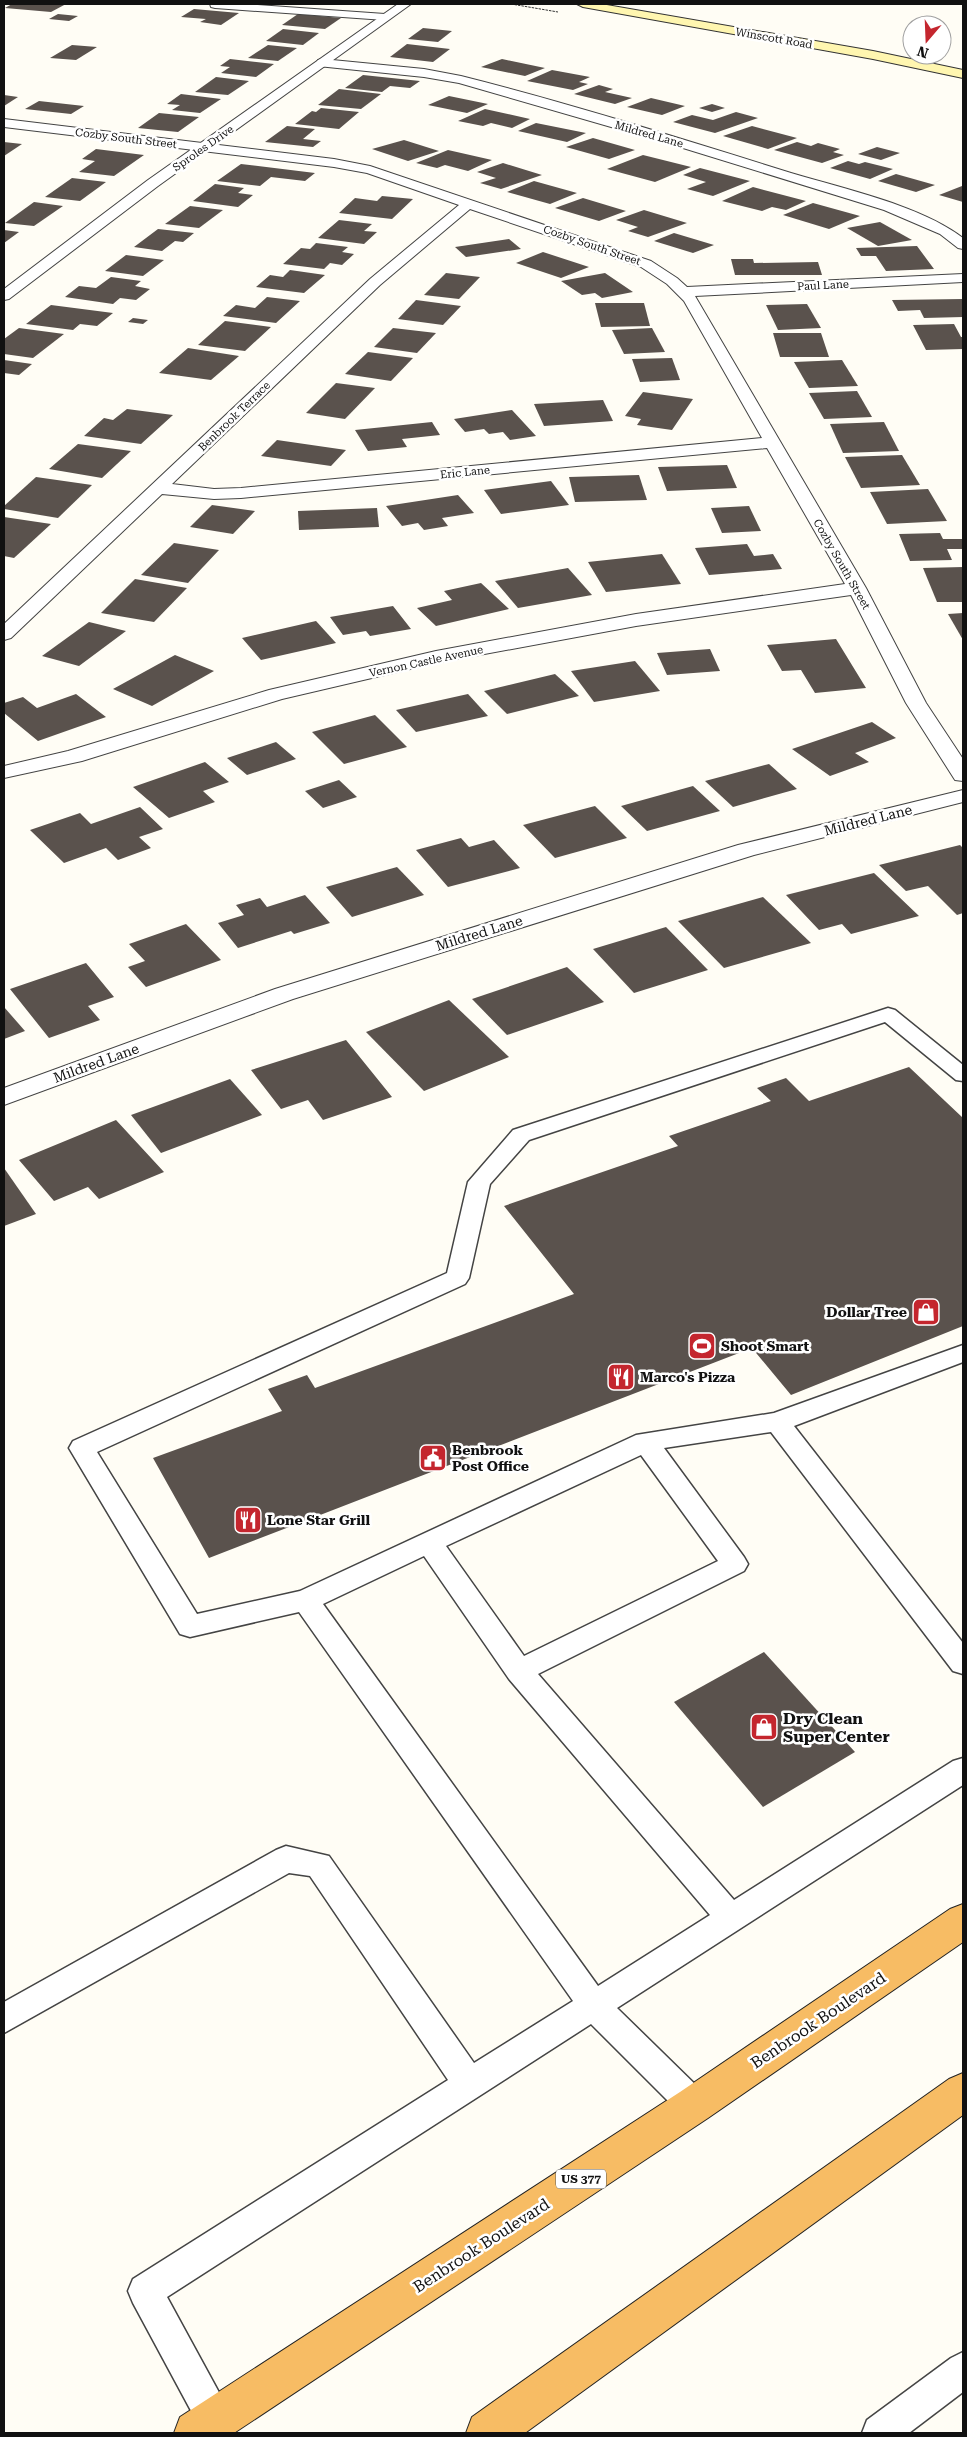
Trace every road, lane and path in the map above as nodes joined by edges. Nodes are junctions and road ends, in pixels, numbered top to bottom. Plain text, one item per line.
1 (405, 4) edge
2 (583, 4) edge
3 (215, 5) edge
4 (384, 16) junction
5 (322, 62) junction
6 (963, 74) edge
7 (4, 124) edge
8 (203, 147) junction
9 (469, 203) junction
10 (963, 245) edge
11 (963, 278) edge
12 (683, 292) junction
13 (4, 296) edge
14 (772, 442) junction
15 (159, 488) junction
16 (857, 588) junction
17 (4, 634) edge
18 (4, 772) edge
19 (963, 775) edge
20 (963, 796) edge
21 (963, 1075) edge
22 (4, 1097) edge
23 (963, 1353) edge
24 (777, 1422) junction
25 (645, 1442) junction
26 (428, 1542) junction
27 (305, 1600) junction
28 (963, 1663) edge
29 (519, 1671) junction
30 (963, 1770) edge
31 (732, 1918) junction
32 (963, 1921) edge
33 (594, 2006) junction
34 (4, 2018) edge
35 (469, 2083) junction
36 (963, 2092) edge
37 (694, 2105) junction
38 (963, 2370) edge
39 (212, 2429) edge
40 (488, 2433) edge
41 (880, 2433) edge

1 - 4 street, Sproles Drive
2 - 6 main road, Winscott Road
3 - 4 street
4 - 5 street, Sproles Drive
5 - 8 street, Sproles Drive
5 - 10 street, Mildred Lane
7 - 8 street, Cozby South Street
8 - 9 street, Cozby South Street
8 - 13 street, Sproles Drive
9 - 12 street, Cozby South Street
9 - 15 street, Benbrook Terrace
11 - 12 street, Paul Lane
12 - 14 street, Cozby South Street
14 - 15 street, Eric Lane
14 - 16 street, Cozby South Street
15 - 17 street, Benbrook Terrace
16 - 18 street, Vernon Castle Avenue
16 - 19 street, Cozby South Street
20 - 22 street, Mildred Lane
21 - 27 lane
23 - 24 lane
24 - 25 lane
24 - 28 lane
25 - 26 lane
25 - 29 lane
26 - 27 lane
26 - 29 lane
27 - 33 lane
29 - 31 lane
30 - 31 lane
31 - 33 lane
32 - 37 highway, Benbrook Boulevard / US 377
33 - 35 lane
33 - 37 lane
34 - 35 lane
35 - 39 lane
36 - 40 highway
37 - 39 highway, Benbrook Boulevard / US 377
38 - 41 lane

